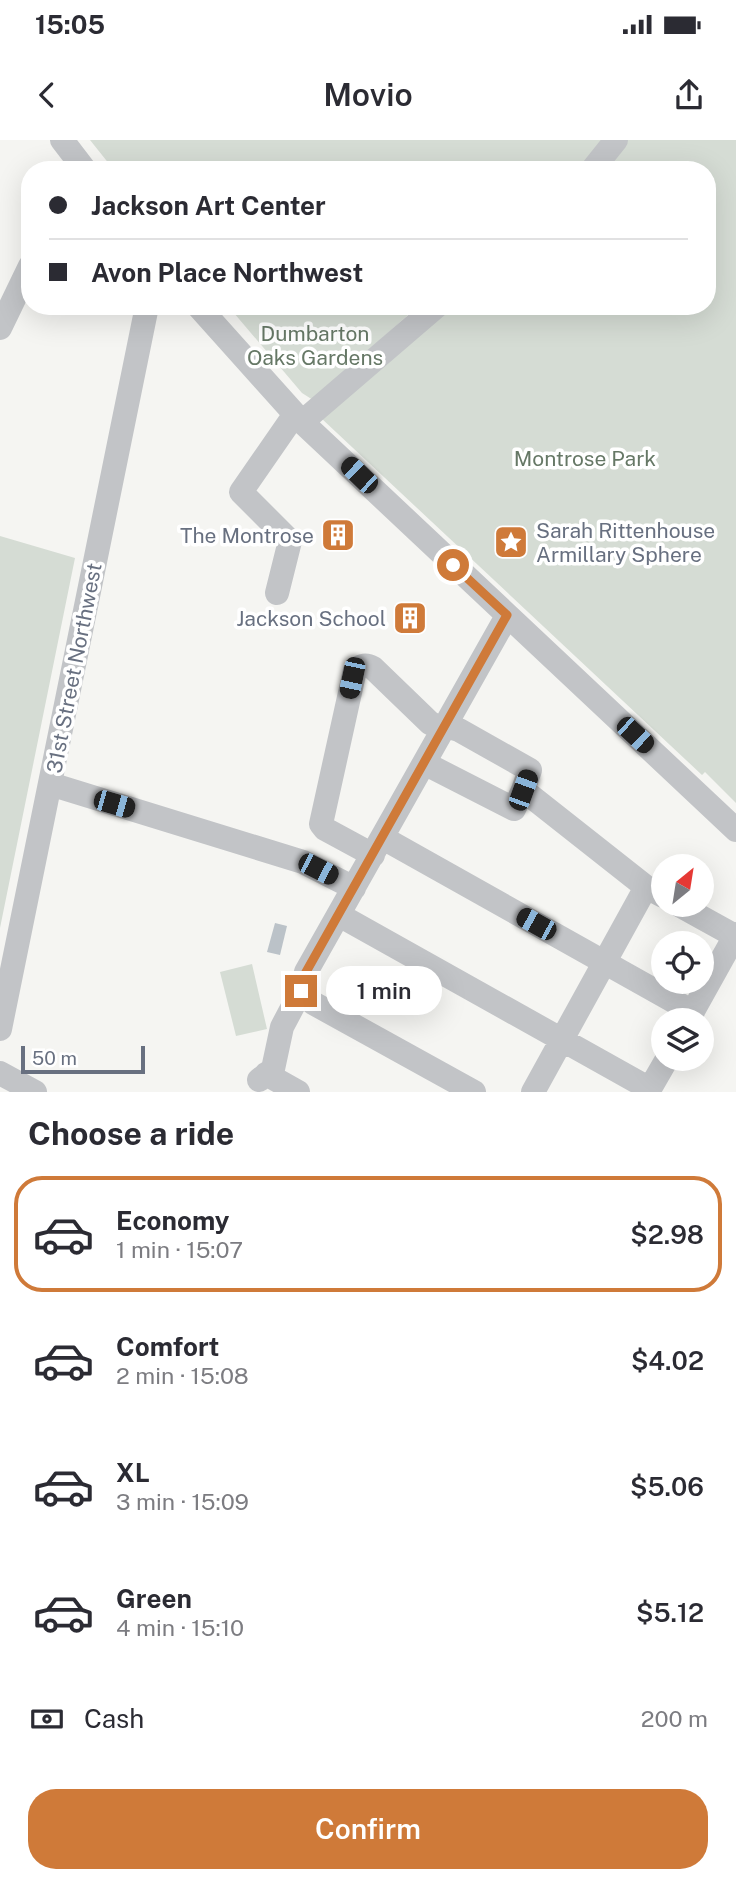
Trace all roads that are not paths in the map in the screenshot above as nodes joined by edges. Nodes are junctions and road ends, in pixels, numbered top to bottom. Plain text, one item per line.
1 (62, 140) edge
2 (616, 140) edge
3 (76, 161) edge
4 (599, 161) edge
5 (21, 285) edge
6 (145, 315) edge
7 (206, 315) edge
8 (426, 315) edge
9 (0, 328) edge
10 (298, 418) junction
11 (277, 593) dead end
12 (507, 615) junction
13 (444, 727) junction
14 (424, 763) junction
15 (50, 784) junction
16 (523, 790) junction
17 (736, 830) edge
18 (378, 847) junction
19 (354, 888) junction
20 (651, 888) edge
21 (651, 897) edge
22 (339, 915) junction
23 (702, 917) edge
24 (736, 935) edge
25 (604, 962) junction
26 (301, 991) junction
27 (677, 1008) edge
28 (695, 1008) edge
29 (0, 1029) edge
30 (562, 1040) junction
31 (660, 1071) edge
32 (0, 1073) edge
33 (649, 1091) edge
34 (35, 1092) edge
35 (298, 1092) edge
36 (474, 1092) edge
37 (533, 1092) edge

1 - 3 street
2 - 4 street
5 - 9 street
6 - 15 street, 31st Street Northwest
7 - 10 street
8 - 10 street
10 - 11 street
10 - 12 street
12 - 13 street
12 - 17 street
13 - 14 street
13 - 16 street
13 - 18 street
14 - 16 street
14 - 18 street
15 - 19 street
15 - 29 street, 31st Street Northwest
16 - 20 street
18 - 19 street
18 - 25 street
19 - 22 street
21 - 25 street
22 - 26 street
22 - 30 street
23 - 24 street
24 - 28 street
25 - 27 street
25 - 30 street
26 - 35 street
26 - 36 street
30 - 33 street
30 - 37 street
31 - 33 street
32 - 34 street

